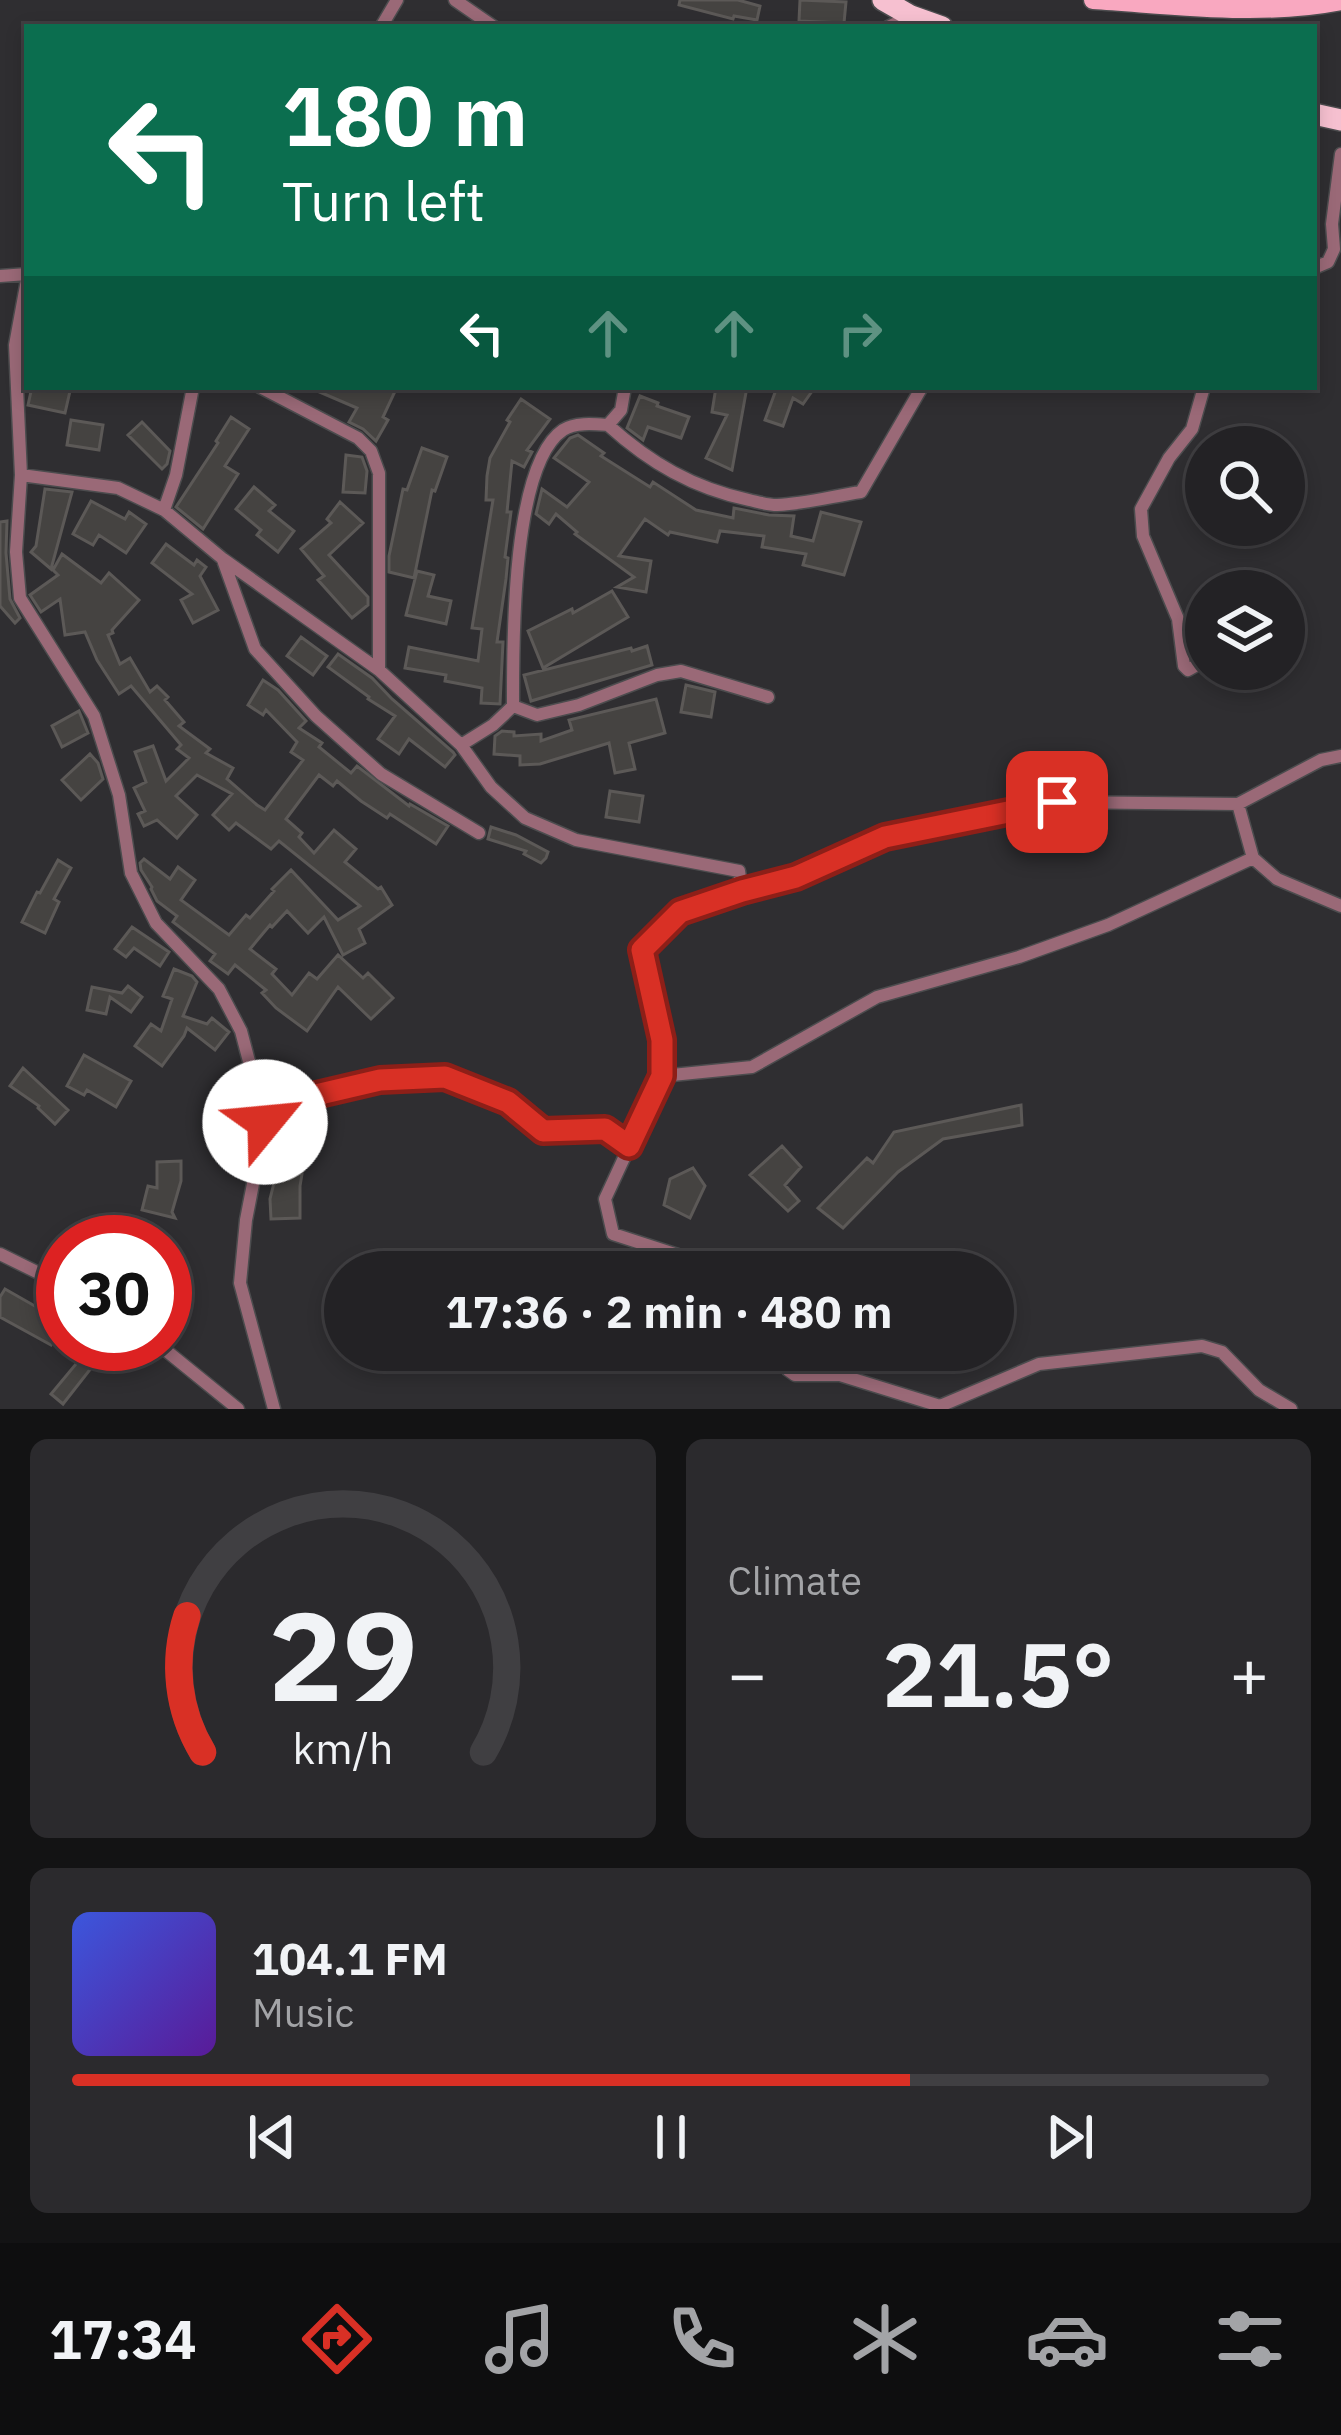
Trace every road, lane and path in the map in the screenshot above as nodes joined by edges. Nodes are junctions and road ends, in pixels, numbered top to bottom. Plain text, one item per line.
1 (454, 0) edge
2 (884, 0) edge
3 (1094, 0) edge
4 (1341, 1) edge
5 (910, 16) junction
6 (490, 24) edge
7 (894, 24) edge
8 (933, 24) edge
9 (1341, 154) edge
10 (1317, 267) edge
11 (24, 294) edge
12 (192, 390) edge
13 (266, 390) edge
14 (625, 390) edge
15 (920, 390) edge
16 (1203, 390) edge
17 (608, 425) junction
18 (21, 475) junction
19 (164, 511) junction
20 (223, 559) junction
21 (1185, 667) edge
22 (379, 670) junction
23 (768, 697) dead end
24 (513, 706) junction
25 (461, 745) junction
26 (1341, 755) edge
27 (1238, 804) junction
28 (479, 833) dead end
29 (1253, 858) junction
30 (742, 891) junction
31 (1341, 907) edge
32 (662, 1076) junction
33 (265, 1122) junction
34 (626, 1142) junction
35 (666, 1251) edge
36 (0, 1254) edge
37 (36, 1272) edge
38 (191, 1371) edge
39 (789, 1371) edge
40 (238, 1409) edge
41 (274, 1409) edge
42 (1291, 1409) edge

1 - 6 street
2 - 5 highway
3 - 4 main road
5 - 7 street
5 - 8 highway
9 - 10 street
11 - 18 street
12 - 19 street
13 - 22 street
14 - 17 street
15 - 17 street
16 - 21 street
17 - 24 street
18 - 19 street
18 - 33 street
19 - 20 street
20 - 22 street
20 - 28 street
22 - 25 street
23 - 24 street
24 - 25 street
25 - 30 street
26 - 27 street
27 - 29 street
27 - 30 street
29 - 31 street
29 - 32 street
30 - 32 street
32 - 34 street
33 - 34 street
33 - 41 street
34 - 35 street
36 - 37 street
38 - 40 street
39 - 42 street

